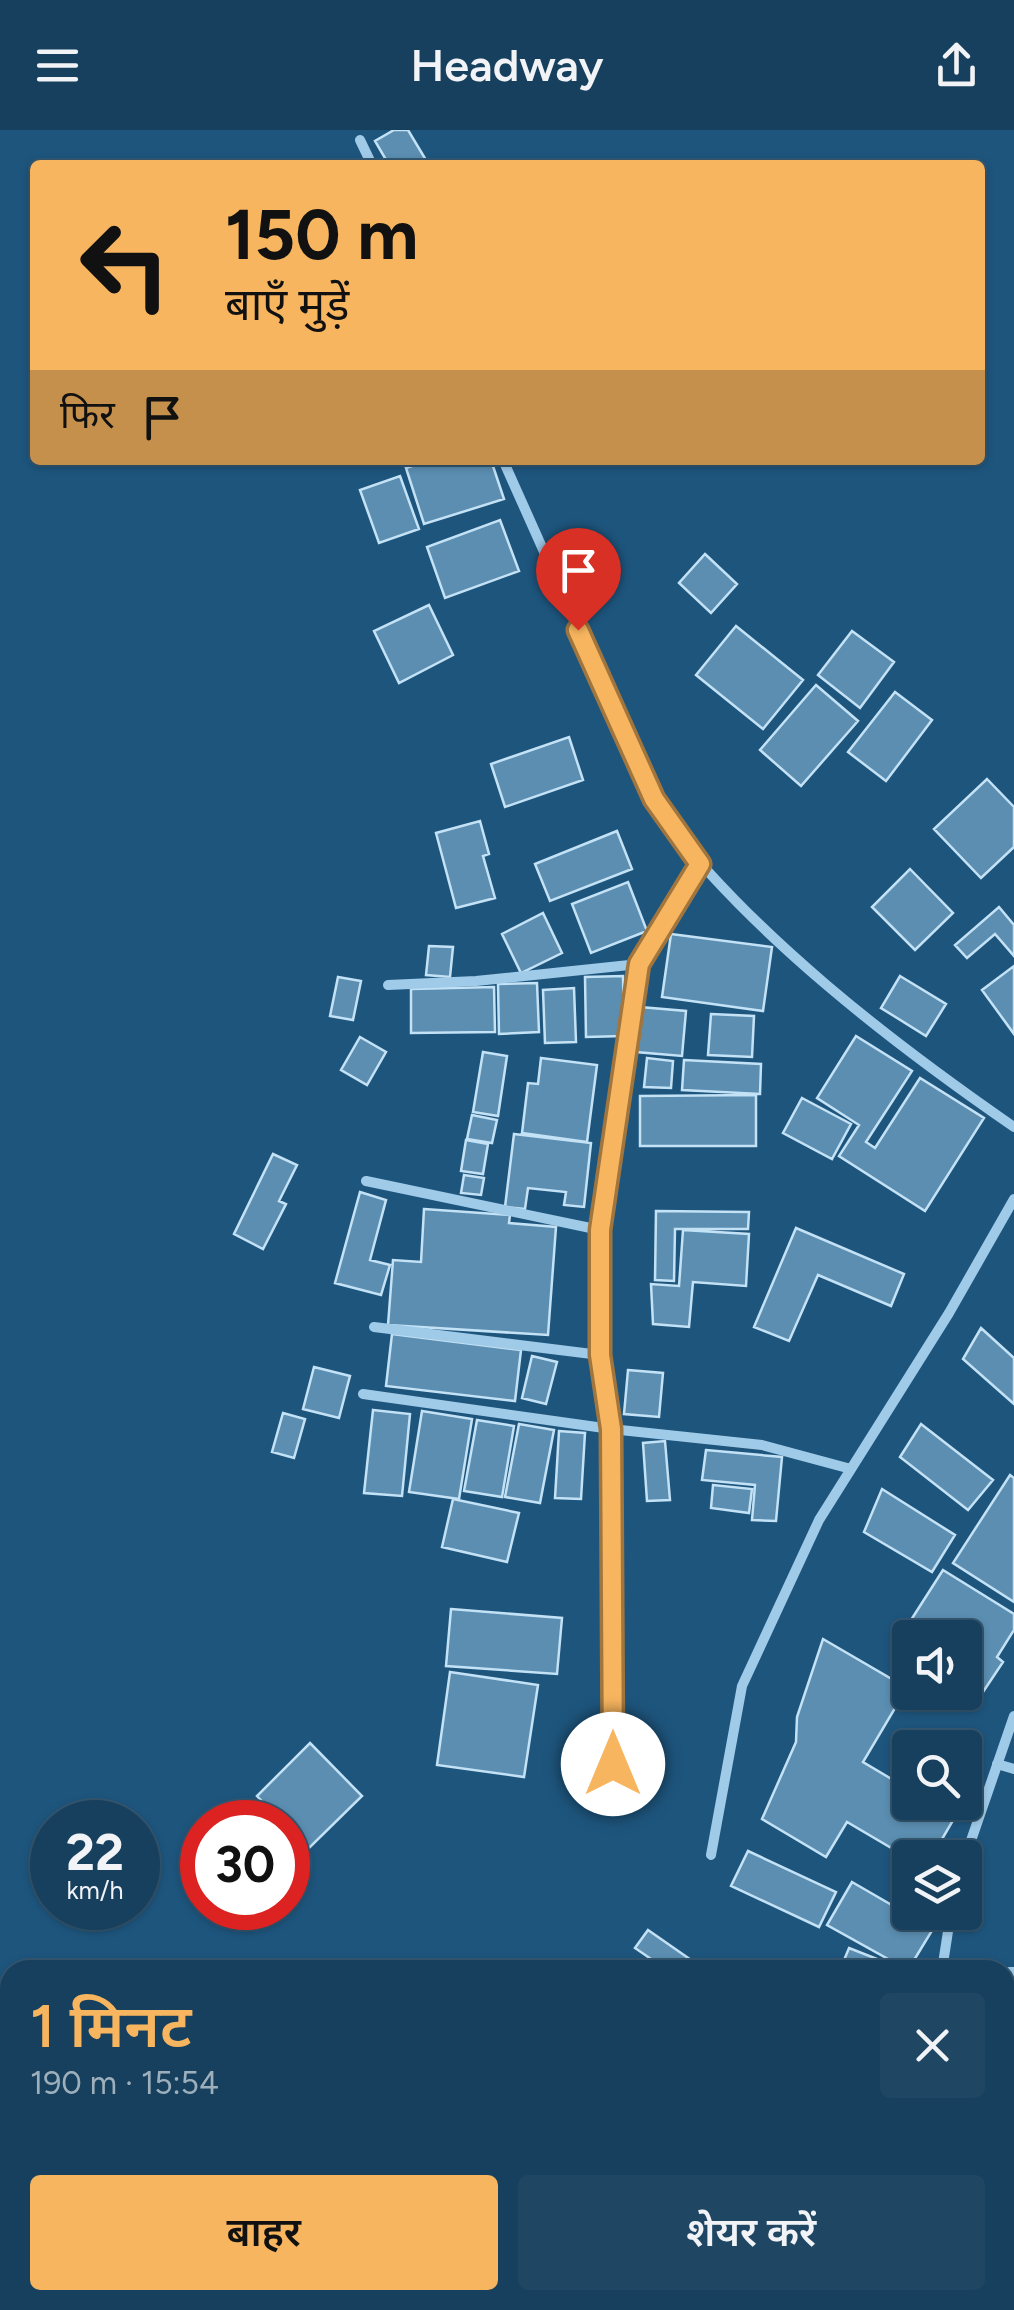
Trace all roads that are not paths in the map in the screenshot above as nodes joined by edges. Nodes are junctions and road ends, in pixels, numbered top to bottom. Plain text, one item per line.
1 (360, 140) dead end
2 (370, 160) edge
3 (505, 465) edge
4 (700, 864) junction
5 (639, 964) junction
6 (388, 985) dead end
7 (1014, 1127) edge
8 (366, 1181) dead end
9 (1014, 1199) edge
10 (600, 1230) junction
11 (374, 1327) dead end
12 (600, 1355) junction
13 (363, 1394) dead end
14 (611, 1429) junction
15 (851, 1469) junction
16 (1014, 1716) edge
17 (613, 1764) dead end
18 (998, 1764) junction
19 (1014, 1769) edge
20 (971, 1840) edge
21 (711, 1855) dead end
22 (948, 1930) edge
23 (943, 1960) edge

1 - 2 street
3 - 4 street
4 - 5 street
4 - 7 street
5 - 6 street
5 - 10 street
8 - 10 street
9 - 15 street
10 - 12 street
11 - 12 street
12 - 14 street
13 - 14 street
14 - 15 street
14 - 17 street
15 - 21 street
16 - 18 street
18 - 19 street
18 - 20 street
22 - 23 street

